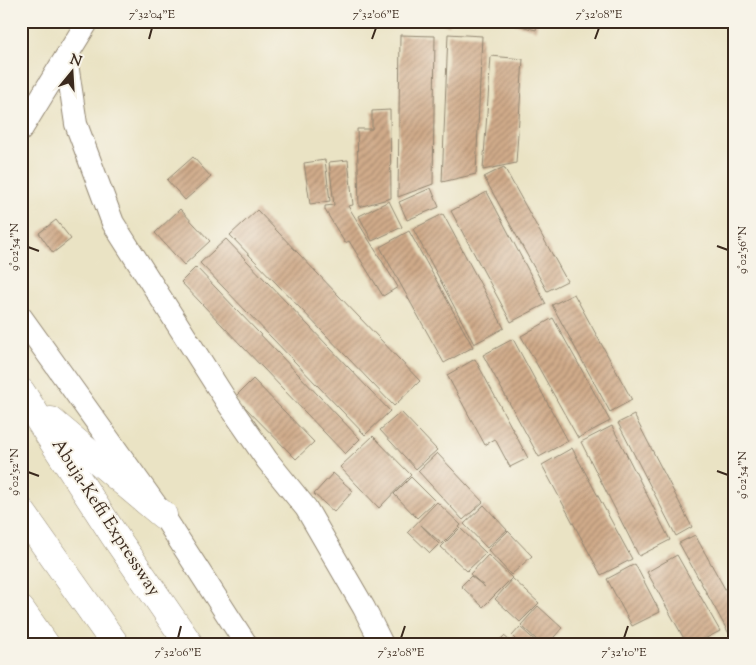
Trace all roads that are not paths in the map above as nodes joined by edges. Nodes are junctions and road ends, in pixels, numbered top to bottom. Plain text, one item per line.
1 (88, 21) edge
2 (66, 57) junction
3 (21, 130) edge
4 (21, 317) edge
5 (25, 398) edge
6 (21, 511) edge
7 (163, 515) junction
8 (21, 610) edge
9 (44, 644) edge
10 (115, 644) edge
11 (189, 644) edge
12 (246, 644) edge
13 (382, 644) edge

1 - 2 street
2 - 3 street
2 - 13 street
4 - 7 street
5 - 7 highway
5 - 11 highway, Abuja-Keffi Expressway
6 - 10 highway
7 - 12 street
8 - 9 highway

